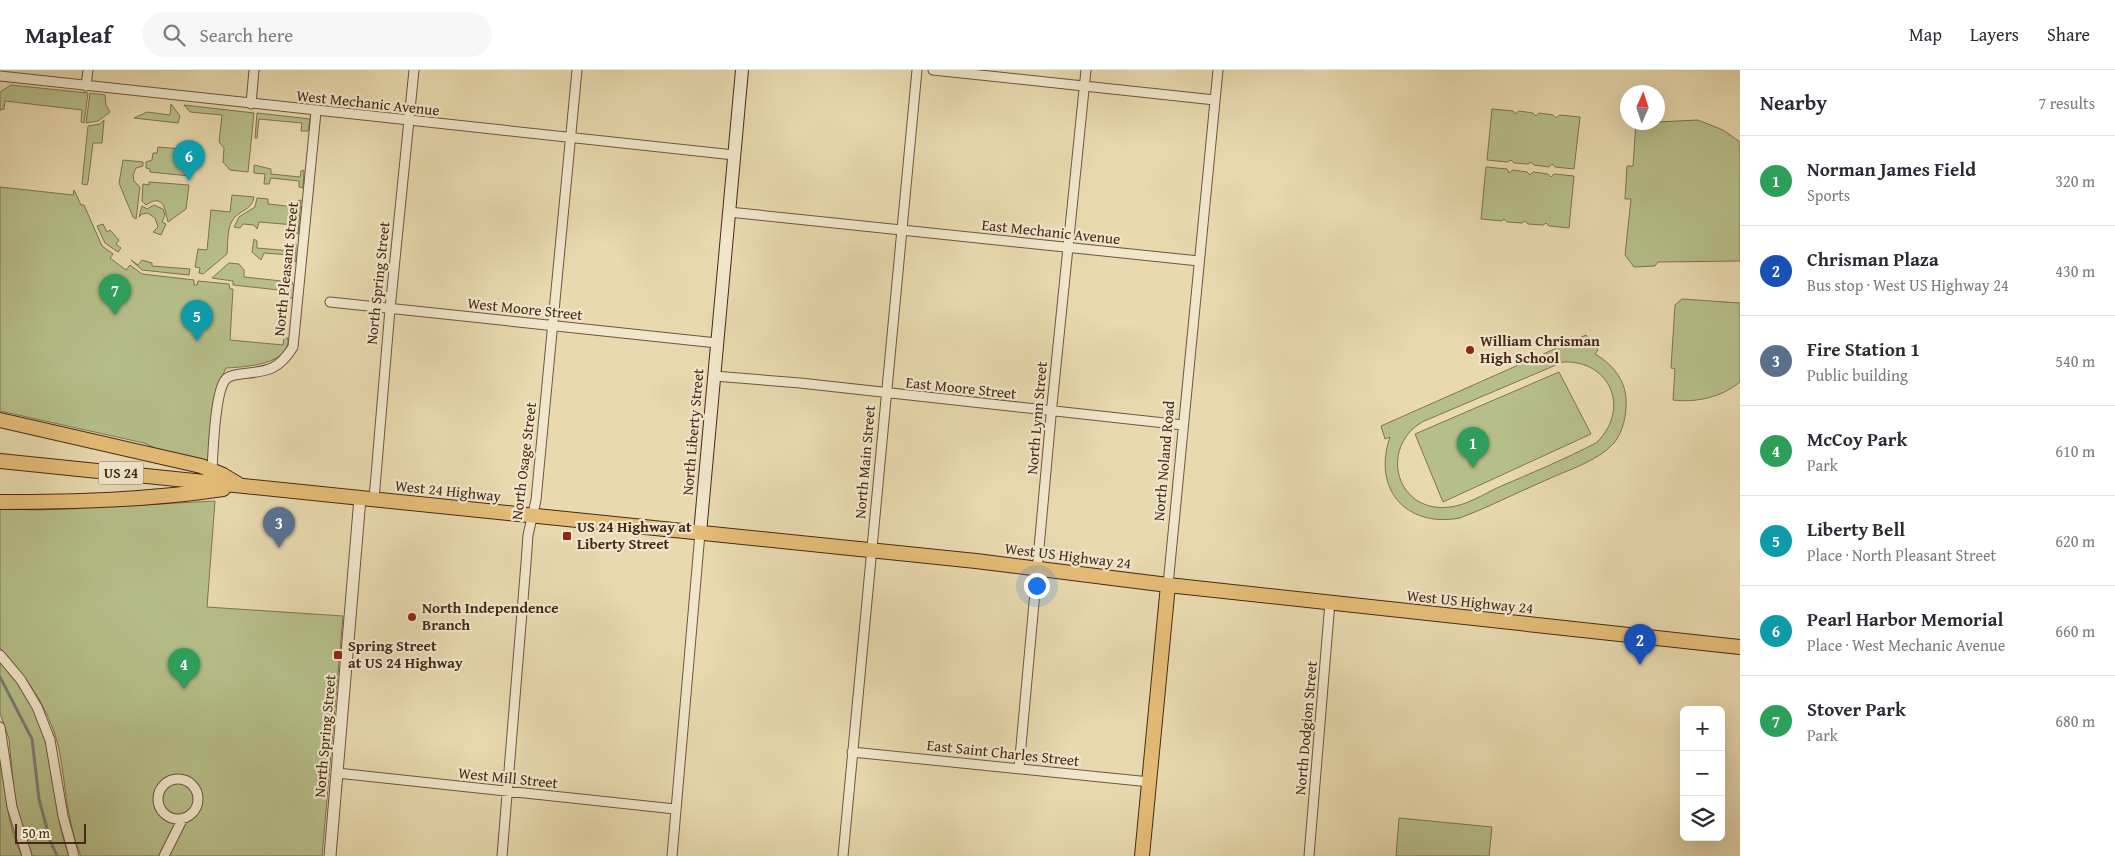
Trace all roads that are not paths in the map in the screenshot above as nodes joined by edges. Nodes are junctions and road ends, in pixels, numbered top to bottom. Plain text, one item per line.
1 (88, 70) edge
2 (254, 70) edge
3 (414, 70) edge
4 (576, 70) edge
5 (742, 70) edge
6 (917, 70) edge
7 (933, 70) edge
8 (1086, 70) edge
9 (1218, 70) edge
10 (0, 76) edge
11 (86, 86) junction
12 (1084, 86) junction
13 (1215, 100) junction
14 (251, 104) junction
15 (316, 112) junction
16 (409, 121) junction
17 (570, 138) junction
18 (734, 155) junction
19 (729, 212) junction
20 (901, 230) junction
21 (1067, 247) junction
22 (1198, 261) junction
23 (330, 302) dead end
24 (390, 309) junction
25 (551, 326) junction
26 (717, 343) junction
27 (714, 376) junction
28 (885, 393) junction
29 (1051, 411) junction
30 (0, 420) edge
31 (1183, 426) junction
32 (0, 461) edge
33 (212, 470) junction
34 (241, 486) junction
35 (367, 499) junction
36 (0, 502) edge
37 (533, 516) junction
38 (700, 533) junction
39 (870, 550) junction
40 (1037, 568) junction
41 (1168, 585) junction
42 (1330, 602) junction
43 (1740, 647) edge
44 (0, 655) edge
45 (0, 727) edge
46 (852, 752) junction
47 (1019, 768) junction
48 (337, 773) junction
49 (1150, 782) junction
50 (507, 792) junction
51 (676, 809) junction
52 (182, 818) junction
53 (27, 856) edge
54 (74, 856) edge
55 (164, 856) edge
56 (330, 856) edge
57 (502, 856) edge
58 (672, 856) edge
59 (843, 856) edge
60 (1142, 856) edge
61 (1309, 856) edge

1 - 11 street
2 - 14 street
3 - 16 street, North Spring Street
4 - 17 street, North Osage Street
5 - 18 main road, North Liberty Street
6 - 20 street, North Main Street
7 - 12 street
8 - 12 street, North Lynn Street
9 - 13 street, North Noland Road
10 - 11 street, West Mechanic Avenue
11 - 14 street, West Mechanic Avenue
12 - 13 street
12 - 21 street, North Lynn Street
13 - 22 street, North Noland Road
14 - 15 street, West Mechanic Avenue
15 - 16 street, West Mechanic Avenue
15 - 33 street, North Pleasant Street
16 - 17 street, West Mechanic Avenue
16 - 24 street, North Spring Street
17 - 18 street, West Mechanic Avenue
17 - 25 street, North Osage Street
18 - 19 main road, North Liberty Street
19 - 20 street
19 - 26 main road, North Liberty Street
20 - 21 street, East Mechanic Avenue
20 - 28 street, North Main Street
21 - 22 street, East Mechanic Avenue
21 - 29 street, North Lynn Street
22 - 31 street, North Noland Road
23 - 24 street, West Moore Street
24 - 25 street, West Moore Street
24 - 35 street, North Spring Street
25 - 26 street, West Moore Street
25 - 37 street, North Osage Street
26 - 27 main road, North Liberty Street
27 - 28 street
27 - 38 main road, North Liberty Street
28 - 29 street, East Moore Street
28 - 39 street, North Main Street
29 - 31 street, East Moore Street
29 - 40 street, North Lynn Street
30 - 33 main road
31 - 41 street, North Noland Road
32 - 34 main road, US 24
33 - 34 main road
34 - 35 main road, US 24
34 - 36 main road
35 - 37 main road, West 24 Highway / US 24
35 - 48 street, North Spring Street
37 - 38 main road, West US Highway 24 / US 24
37 - 50 street, North Osage Street
38 - 39 main road, West US Highway 24 / US 24
38 - 51 street, North Liberty Street
39 - 40 main road, West US Highway 24 / US 24
39 - 46 street, North Main Street
40 - 41 main road, West US Highway 24 / US 24
40 - 47 street, North Lynn Street
41 - 42 main road, West US Highway 24 / US 24
41 - 49 main road, North Noland Road
42 - 43 main road, West US Highway 24 / US 24
42 - 61 street, North Dodgion Street
44 - 54 street
45 - 53 street
46 - 47 street, East Saint Charles Street
46 - 59 street, North Main Street
47 - 49 street, East Saint Charles Street
48 - 50 street, West Mill Street
48 - 56 street, North Spring Street
49 - 60 main road, North Noland Road
50 - 51 street, West Mill Street
50 - 57 street, North Osage Street
51 - 58 street, North Liberty Street
52 - 52 street
52 - 55 street

